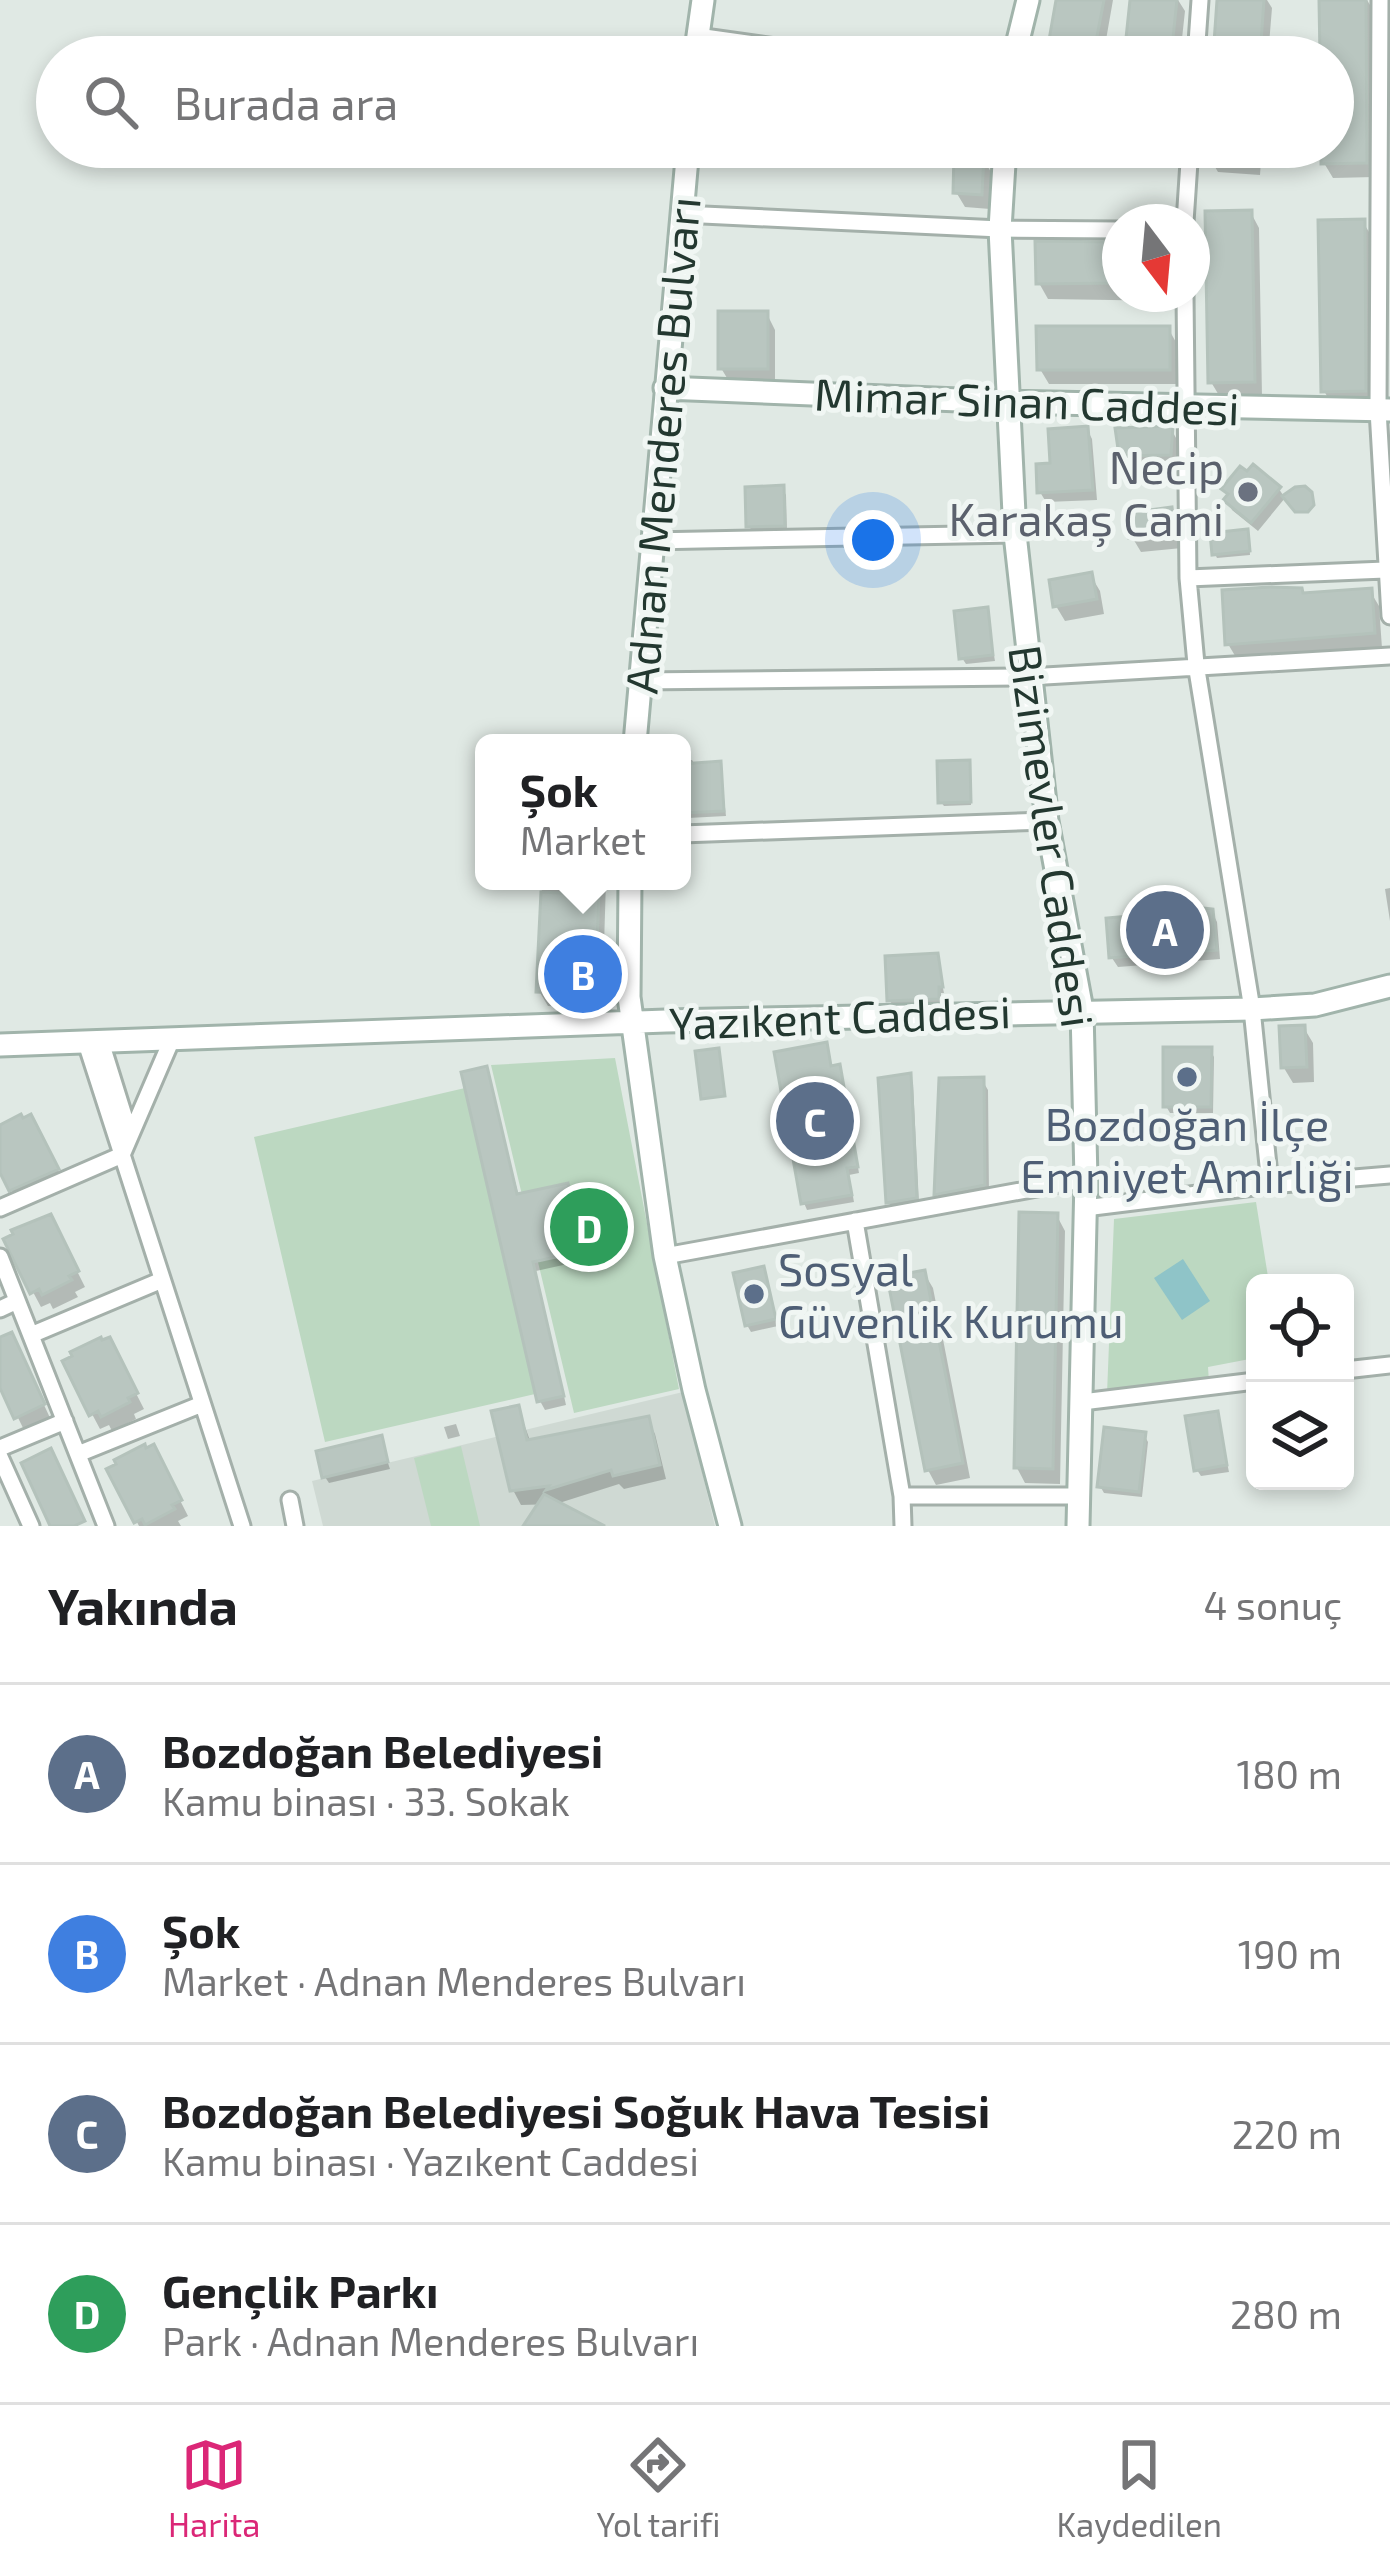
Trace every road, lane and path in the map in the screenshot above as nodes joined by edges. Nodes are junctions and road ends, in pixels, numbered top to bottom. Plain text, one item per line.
1 (703, 0) edge
2 (1028, 0) edge
3 (1199, 0) edge
4 (1380, 0) edge
5 (698, 36) edge
6 (1019, 36) edge
7 (1197, 36) edge
8 (1385, 68) edge
9 (686, 168) edge
10 (1004, 168) edge
11 (1189, 168) edge
12 (1186, 204) edge
13 (682, 214) junction
14 (1000, 229) junction
15 (1102, 230) edge
16 (1185, 312) edge
17 (665, 388) junction
18 (1008, 402) junction
19 (1186, 405) junction
20 (1384, 410) edge
21 (1015, 534) junction
22 (650, 541) junction
23 (1385, 570) junction
24 (1188, 578) junction
25 (1390, 616) edge
26 (1390, 656) edge
27 (1196, 664) junction
28 (1028, 677) junction
29 (638, 681) junction
30 (635, 734) edge
31 (1047, 821) junction
32 (691, 834) edge
33 (630, 890) edge
34 (1390, 986) edge
35 (1252, 1009) junction
36 (1082, 1010) junction
37 (632, 1023) junction
38 (172, 1039) junction
39 (93, 1042) junction
40 (0, 1045) edge
41 (130, 1135) junction
42 (122, 1155) junction
43 (1390, 1175) edge
44 (1086, 1179) junction
45 (1270, 1185) junction
46 (0, 1208) edge
47 (1085, 1208) junction
48 (855, 1221) junction
49 (665, 1256) junction
50 (0, 1257) edge
51 (162, 1280) junction
52 (17, 1301) junction
53 (0, 1309) edge
54 (31, 1335) junction
55 (1390, 1365) edge
56 (1354, 1369) edge
57 (1247, 1382) edge
58 (1082, 1402) junction
59 (202, 1404) junction
60 (65, 1421) junction
61 (0, 1452) edge
62 (78, 1454) junction
63 (902, 1496) junction
64 (1077, 1496) junction
65 (290, 1500) dead end
66 (31, 1526) edge
67 (106, 1526) edge
68 (242, 1526) edge
69 (295, 1526) edge
70 (730, 1526) edge
71 (903, 1526) edge
72 (1078, 1526) edge

1 - 5 street
2 - 6 street
3 - 7 street
4 - 8 street
8 - 20 street
9 - 13 street, Adnan Menderes Bulvarı
10 - 14 street, Bizimevler Caddesi
11 - 12 street
13 - 14 street
13 - 17 street, Adnan Menderes Bulvarı
14 - 15 street
14 - 18 street, Bizimevler Caddesi
16 - 19 street
17 - 18 street, Mimar Sinan Caddesi
17 - 22 street, Adnan Menderes Bulvarı
18 - 19 street, Mimar Sinan Caddesi
18 - 21 street, Bizimevler Caddesi
19 - 20 street, Mimar Sinan Caddesi
19 - 24 street
20 - 23 street
21 - 22 street
21 - 28 street, Bizimevler Caddesi
22 - 29 street, Adnan Menderes Bulvarı
23 - 24 street
23 - 25 street
24 - 27 street
26 - 27 street
27 - 28 street
27 - 35 street
28 - 29 street
28 - 31 street, Bizimevler Caddesi
29 - 30 street, Adnan Menderes Bulvarı
31 - 32 street
31 - 36 street, Bizimevler Caddesi
33 - 37 street
34 - 35 street, Yazıkent Caddesi
35 - 36 street, Yazıkent Caddesi
35 - 45 street
36 - 37 street, Yazıkent Caddesi
36 - 44 street, Bizimevler Caddesi
37 - 38 street, Yazıkent Caddesi
37 - 49 street
38 - 39 street, Yazıkent Caddesi
38 - 41 street
39 - 40 street, Yazıkent Caddesi
39 - 41 street
39 - 42 street
41 - 42 street
42 - 46 street
42 - 51 street
43 - 45 street
44 - 47 street, Bizimevler Caddesi
44 - 48 street
45 - 47 street
47 - 58 street, Bizimevler Caddesi
48 - 49 street
48 - 63 street
49 - 70 street
50 - 52 street
51 - 54 street
51 - 59 street
52 - 53 street
52 - 54 street
54 - 60 street
55 - 56 street
57 - 58 street
58 - 64 street, Bizimevler Caddesi
59 - 62 street
59 - 68 street
60 - 61 street
60 - 62 street
61 - 66 street
62 - 67 street
63 - 64 street
63 - 71 street
64 - 72 street, Bizimevler Caddesi
65 - 69 street

